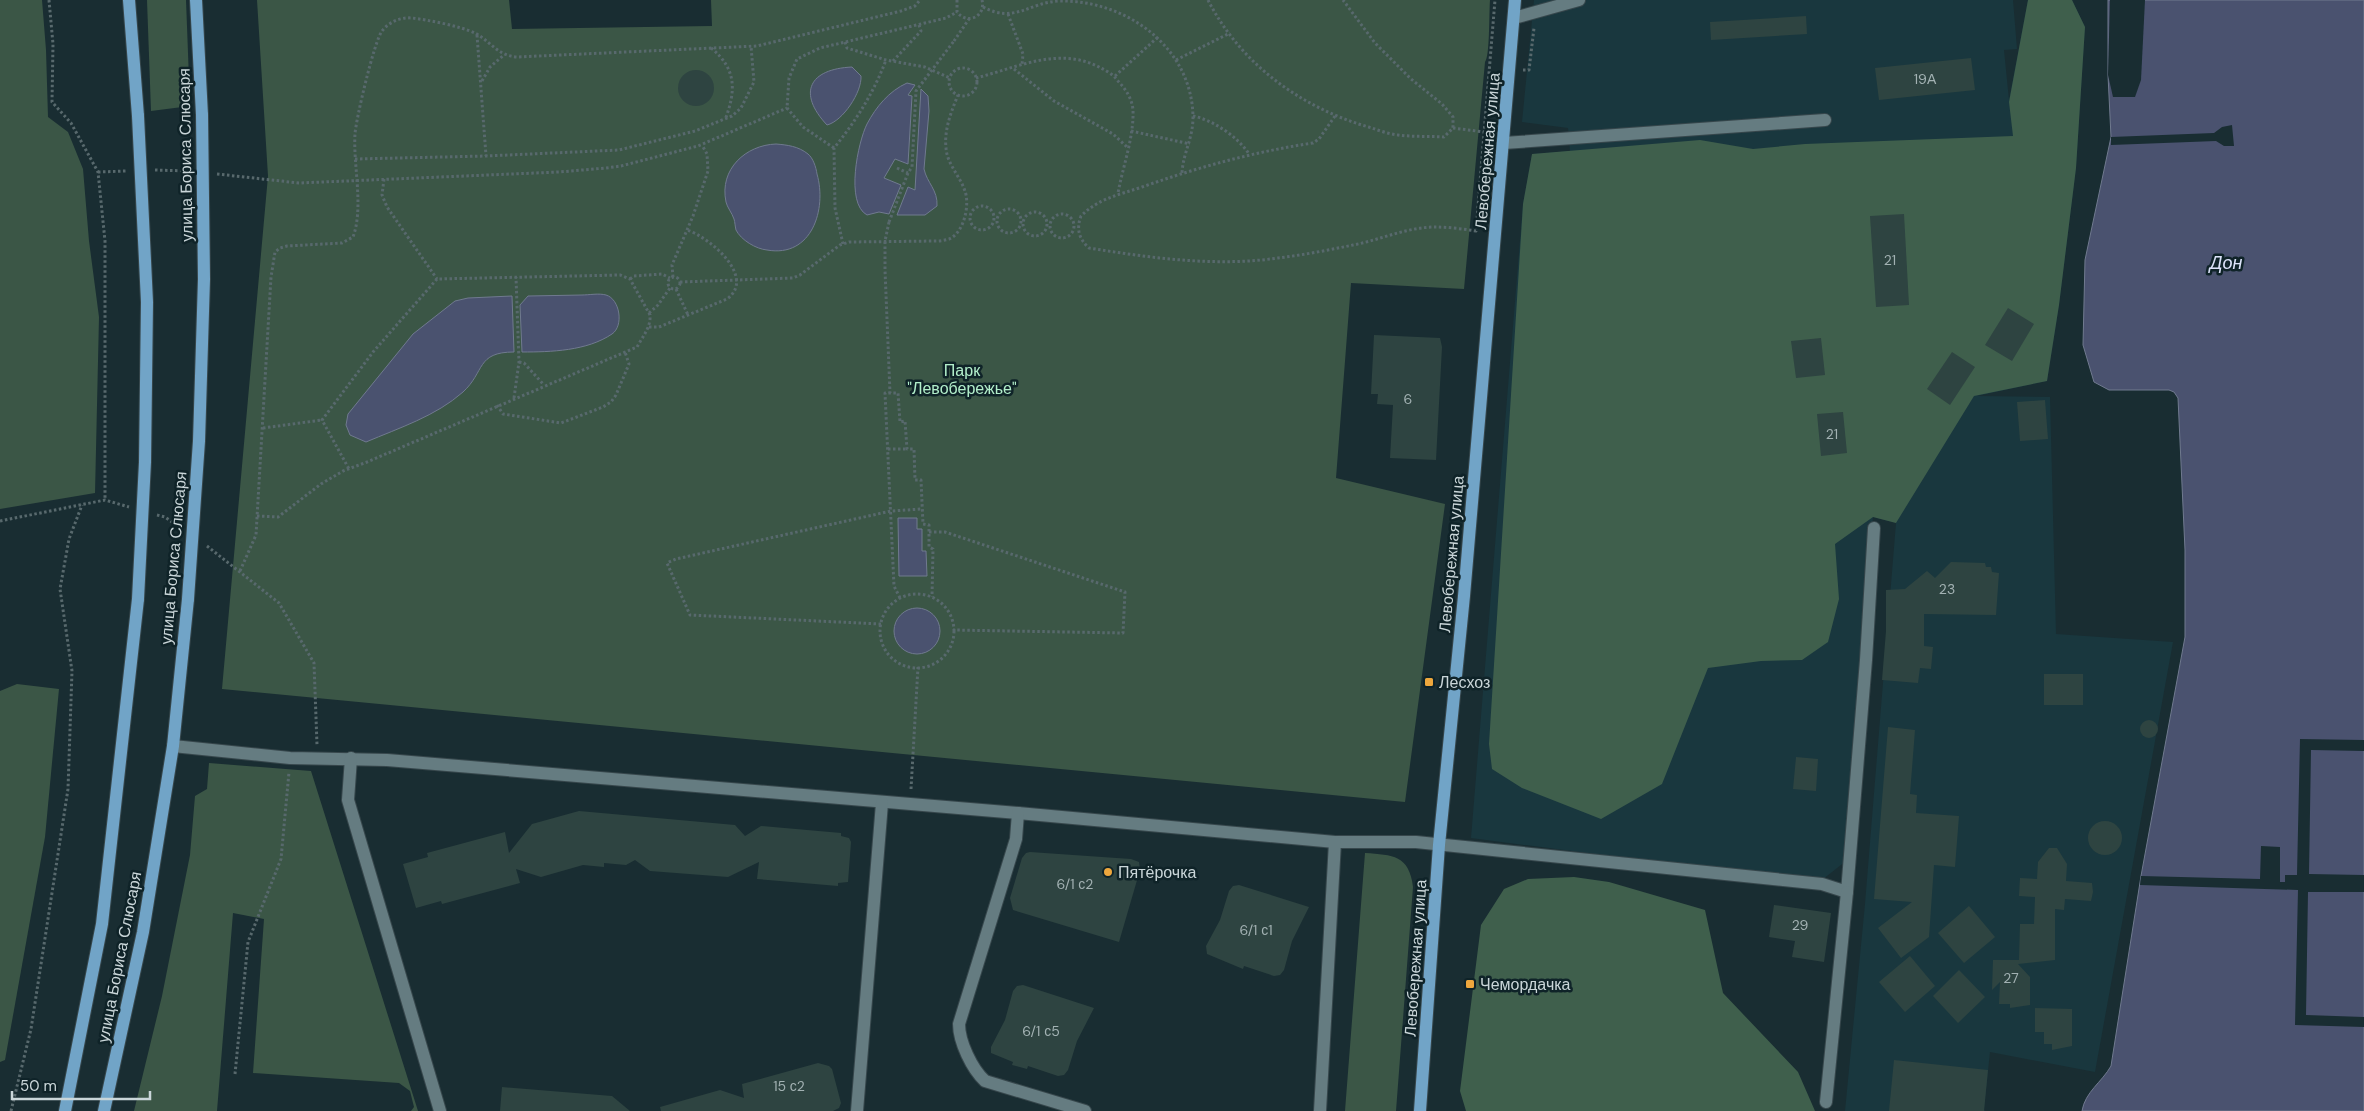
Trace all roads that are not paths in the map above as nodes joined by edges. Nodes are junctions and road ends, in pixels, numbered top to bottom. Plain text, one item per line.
1 (129, 0) edge
2 (196, 0) edge
3 (1515, 0) edge
4 (1579, 0) edge
5 (1514, 18) junction
6 (1825, 120) dead end
7 (1504, 143) junction
8 (1874, 528) dead end
9 (173, 746) junction
10 (351, 758) junction
11 (882, 802) junction
12 (1018, 812) junction
13 (1336, 842) junction
14 (1439, 845) junction
15 (1847, 892) junction
16 (1826, 1102) dead end
17 (1424, 1110) edge
18 (65, 1111) edge
19 (104, 1111) edge
20 (440, 1111) edge
21 (857, 1111) edge
22 (1085, 1111) edge
23 (1320, 1111) edge

1 - 18 main road, улица Бориса Слюсаря, bridge
2 - 9 main road, улица Бориса Слюсаря, bridge
3 - 5 main road, Левобережная улица
4 - 5 street
5 - 7 main road, Левобережная улица
6 - 7 street
7 - 14 main road, Левобережная улица
8 - 15 street
9 - 10 street
9 - 19 main road, улица Бориса Слюсаря
10 - 11 street
10 - 20 street
11 - 12 street
11 - 21 street
12 - 13 street
12 - 22 street
13 - 14 street
13 - 23 street
14 - 15 street
14 - 17 main road, Левобережная улица
15 - 16 street

